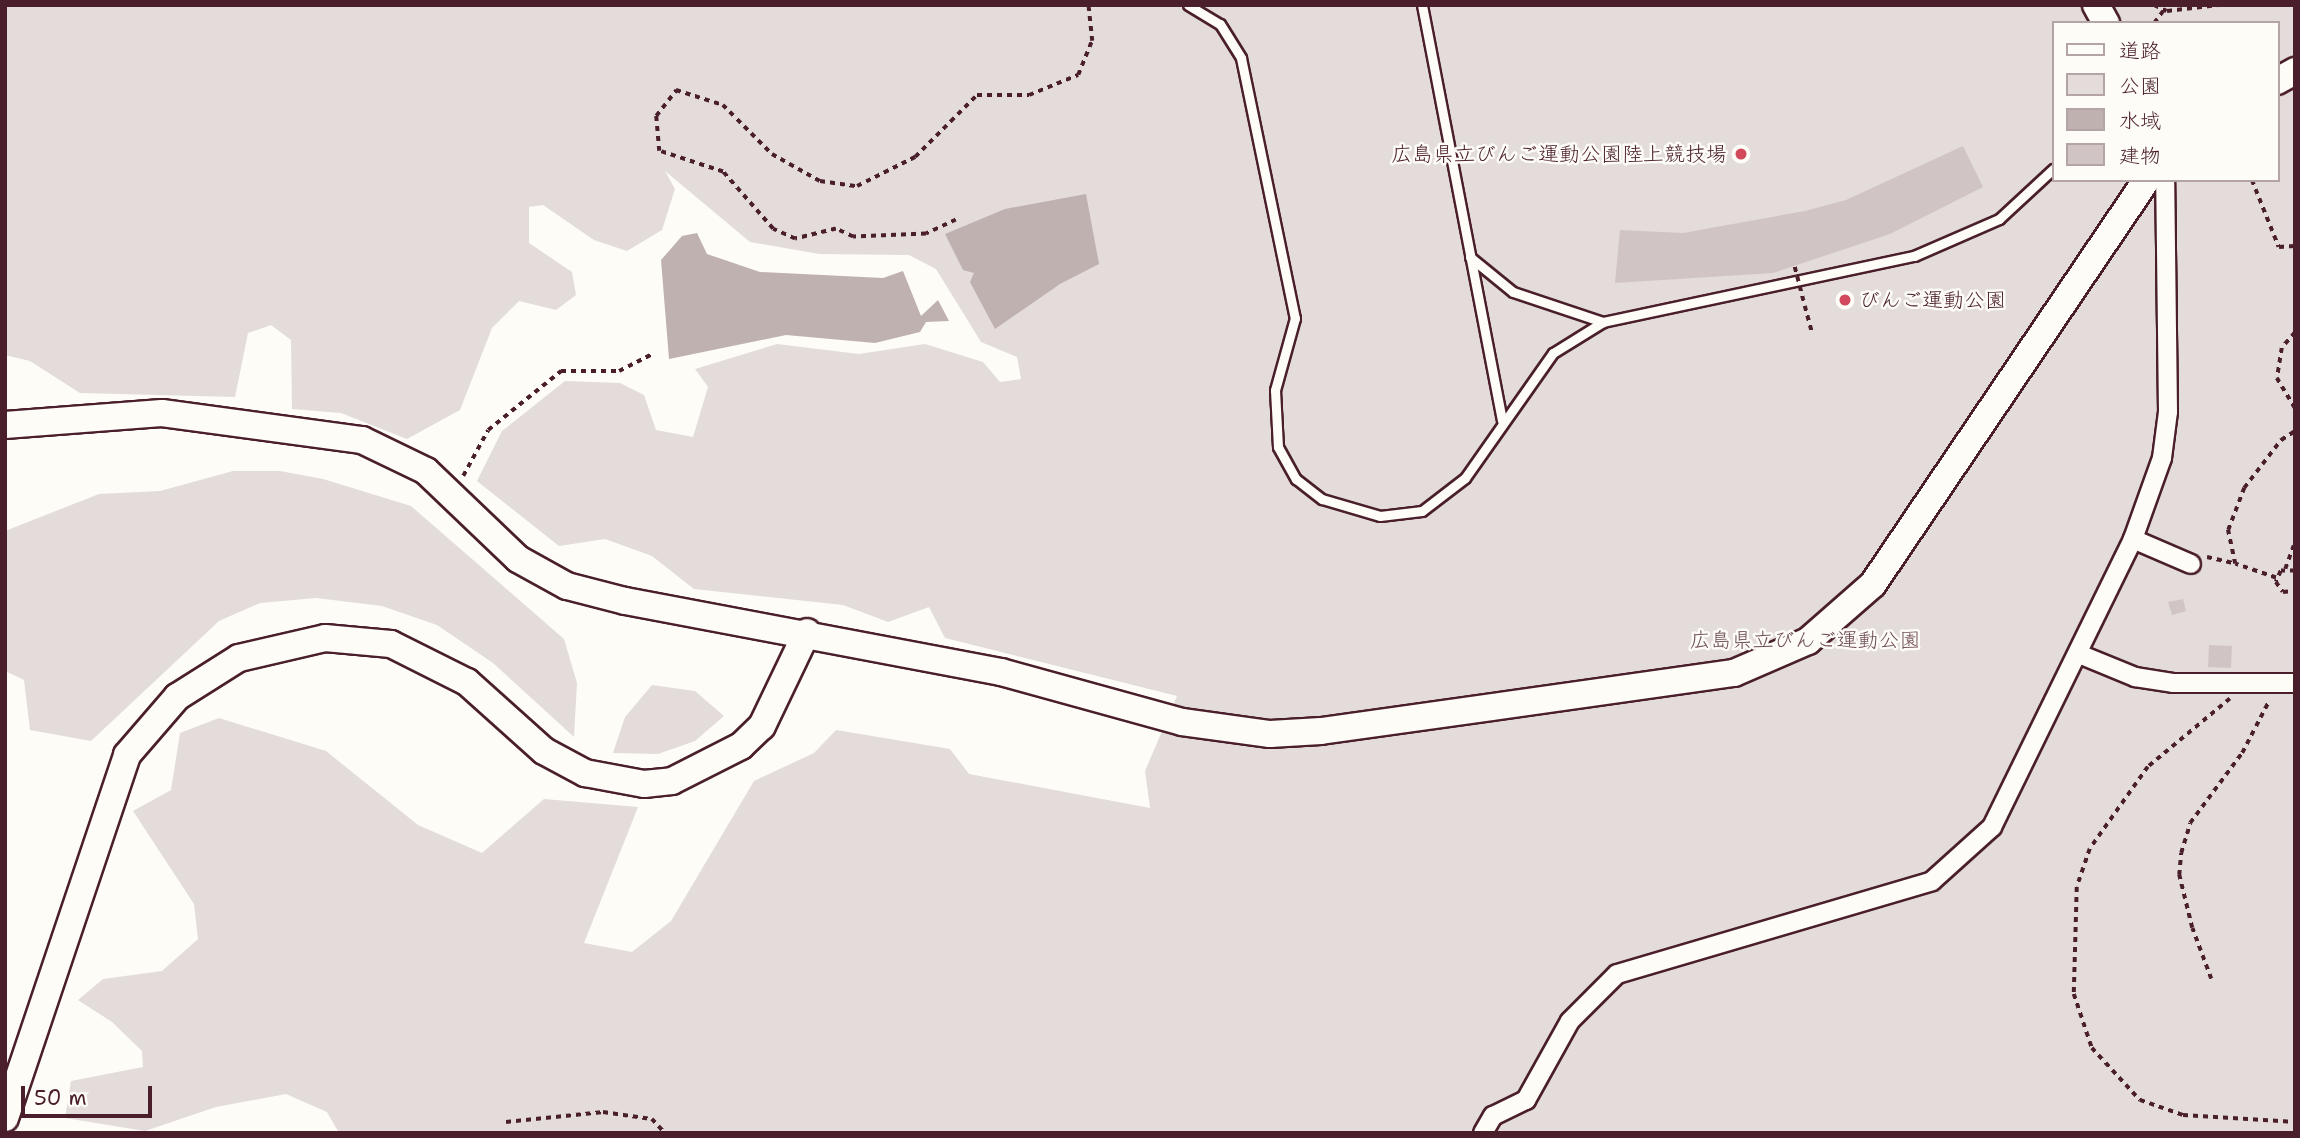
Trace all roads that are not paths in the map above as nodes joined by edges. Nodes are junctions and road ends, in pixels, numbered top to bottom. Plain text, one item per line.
1 (1188, 5) edge
2 (1422, 5) edge
3 (2096, 5) edge
4 (2105, 21) edge
5 (2295, 71) edge
6 (2279, 81) edge
7 (2052, 170) edge
8 (2146, 182) edge
9 (2165, 182) edge
10 (1470, 257) junction
11 (1603, 323) junction
12 (1502, 420) junction
13 (5, 425) edge
14 (2133, 539) junction
15 (2193, 559) road end
16 (807, 632) junction
17 (2079, 654) junction
18 (2295, 683) edge
19 (5, 1118) edge
20 (1483, 1133) edge

1 - 12 lane
2 - 10 lane
3 - 4 street
5 - 6 street
7 - 11 lane
8 - 16 street
9 - 14 street
10 - 11 lane
10 - 12 lane
11 - 12 lane
13 - 16 street
14 - 15 street
14 - 17 street
16 - 19 street
17 - 18 street
17 - 20 street

